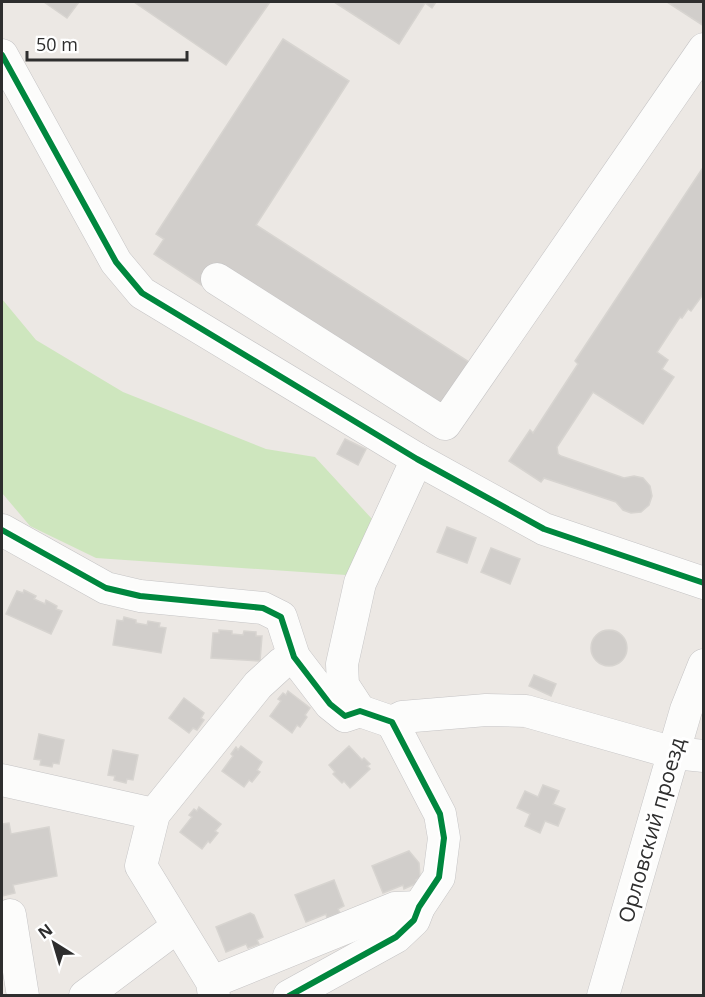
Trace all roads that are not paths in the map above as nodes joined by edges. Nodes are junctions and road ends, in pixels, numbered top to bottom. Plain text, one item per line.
1 (704, 49) edge
2 (2, 55) edge
3 (217, 279) dead end
4 (417, 459) junction
5 (2, 530) edge
6 (704, 584) edge
7 (294, 657) junction
8 (704, 665) edge
9 (360, 711) junction
10 (392, 722) junction
11 (689, 754) edge
12 (2, 780) edge
13 (154, 814) junction
14 (419, 907) junction
15 (10, 915) dead end
16 (177, 927) junction
17 (142, 953) junction
18 (213, 989) edge
19 (23, 996) edge
20 (85, 996) edge
21 (127, 996) edge
22 (289, 996) edge
23 (603, 996) edge

1 - 3 street
2 - 4 street
4 - 6 street
4 - 9 street
5 - 7 street
7 - 9 street
7 - 13 street
8 - 11 street, Орловский проезд
9 - 10 street
10 - 11 street
10 - 14 street
11 - 23 street, Орловский проезд
12 - 13 street
13 - 16 street
14 - 18 street
14 - 22 street
15 - 19 street
16 - 17 street
16 - 18 street
17 - 20 street
17 - 21 street

